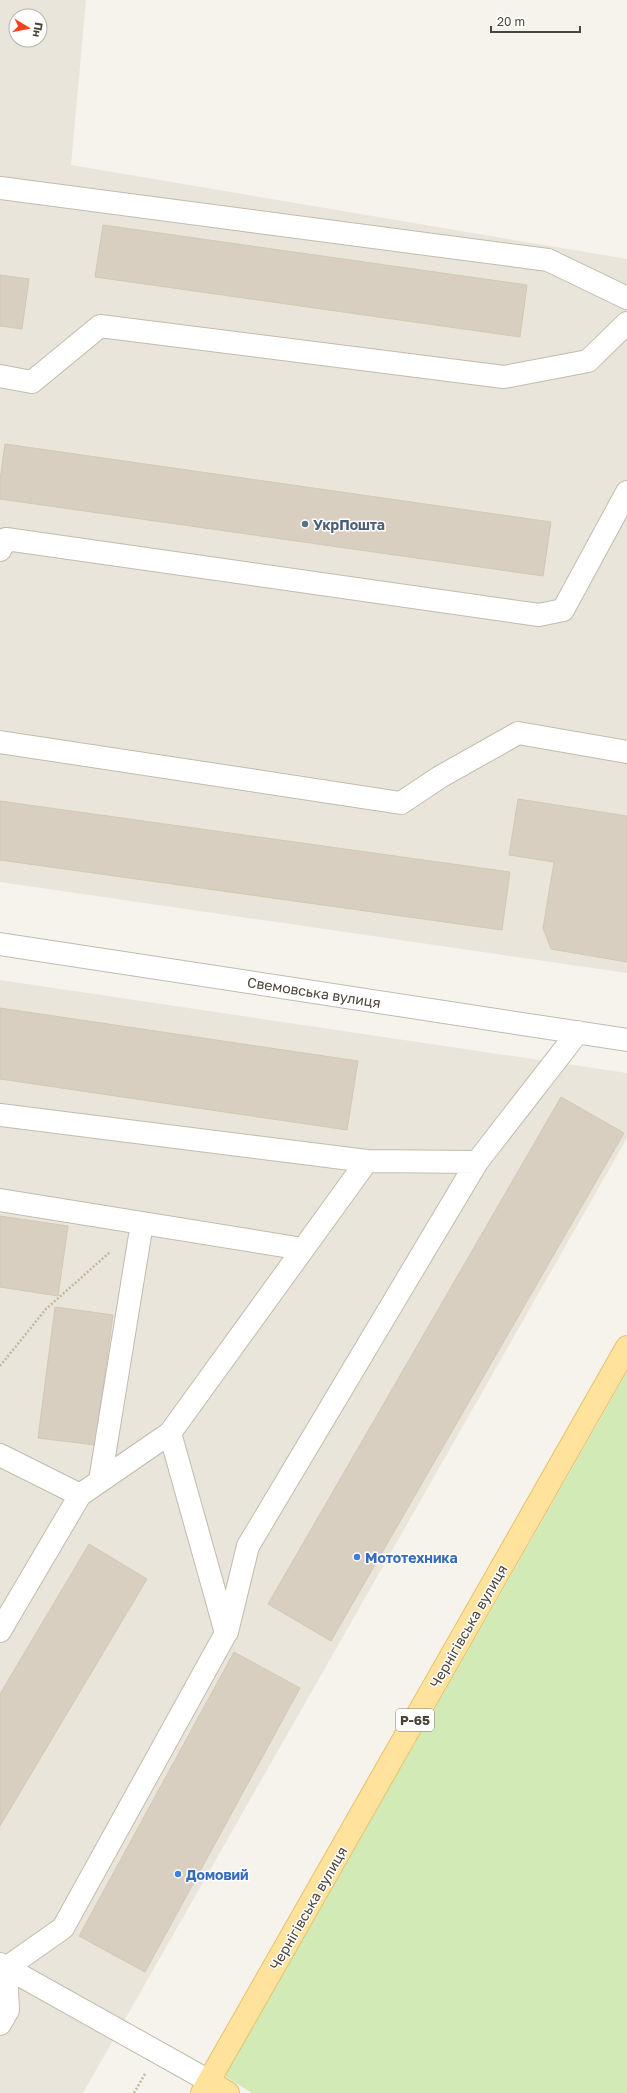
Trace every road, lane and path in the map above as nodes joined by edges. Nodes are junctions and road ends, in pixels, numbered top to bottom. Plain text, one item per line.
1 (0, 188) edge
2 (627, 298) edge
3 (627, 323) edge
4 (0, 376) edge
5 (627, 492) edge
6 (0, 550) edge
7 (0, 742) edge
8 (627, 752) edge
9 (0, 944) edge
10 (578, 1032) junction
11 (627, 1040) edge
12 (0, 1115) edge
13 (367, 1161) junction
14 (477, 1162) junction
15 (0, 1200) edge
16 (142, 1223) junction
17 (303, 1249) junction
18 (627, 1348) edge
19 (0, 1366) edge
20 (170, 1433) junction
21 (0, 1455) edge
22 (100, 1481) junction
23 (80, 1495) junction
24 (0, 1631) edge
25 (226, 1633) junction
26 (3, 1966) edge
27 (0, 2024) edge
28 (206, 2087) edge
29 (228, 2093) edge

1 - 2 street
3 - 4 street
5 - 6 street
7 - 8 street
9 - 10 street, Свемовська вулиця
10 - 11 street, Свемовська вулиця
10 - 14 street
12 - 13 street
13 - 14 street
13 - 17 street
14 - 25 street
15 - 16 street
16 - 17 street
16 - 19 path
16 - 22 street
17 - 20 street
18 - 28 main road, Чернігівська вулиця / Р-65
20 - 22 street
20 - 25 street
21 - 23 street
22 - 23 street
23 - 24 street
25 - 26 street
26 - 27 street
26 - 28 street
28 - 29 main road

